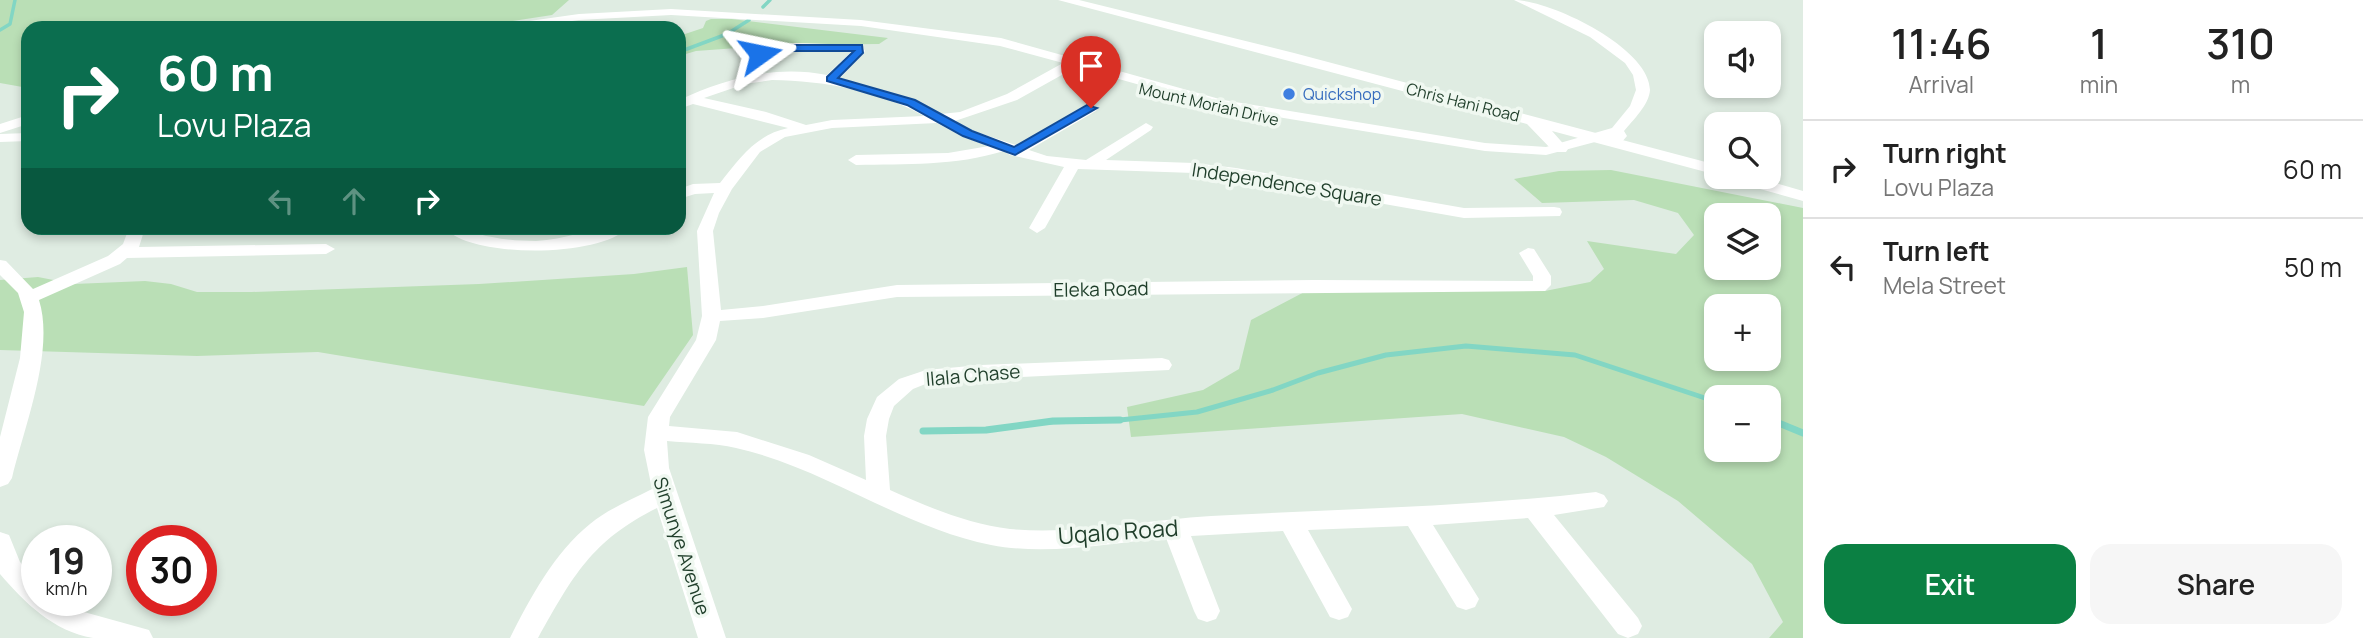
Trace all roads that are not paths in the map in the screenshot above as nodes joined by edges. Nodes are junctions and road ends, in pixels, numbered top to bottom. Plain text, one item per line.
1 (1064, 0) edge
2 (1520, 0) edge
3 (550, 21) edge
4 (759, 62) dead end
5 (1071, 64) junction
6 (831, 79) junction
7 (689, 99) edge
8 (1091, 108) dead end
9 (1524, 118) junction
10 (944, 120) junction
11 (21, 123) edge
12 (1146, 127) dead end
13 (800, 128) junction
14 (2, 134) edge
15 (21, 136) edge
16 (1615, 136) junction
17 (1595, 137) junction
18 (1009, 149) junction
19 (1560, 149) junction
20 (856, 160) dead end
21 (1081, 165) junction
22 (1704, 166) edge
23 (1781, 184) edge
24 (725, 188) junction
25 (1781, 188) edge
26 (1803, 188) edge
27 (686, 192) edge
28 (1803, 196) edge
29 (1554, 212) dead end
30 (1037, 228) dead end
31 (135, 235) edge
32 (466, 235) edge
33 (598, 235) edge
34 (326, 249) dead end
35 (124, 253) junction
36 (1528, 253) dead end
37 (0, 265) edge
38 (1492, 286) joint
39 (30, 297) junction
40 (712, 316) junction
41 (1162, 365) dead end
42 (657, 433) junction
43 (4, 443) edge
44 (0, 478) edge
45 (665, 494) junction
46 (877, 495) junction
47 (1596, 501) dead end
48 (1536, 510) junction
49 (1415, 517) junction
50 (1291, 523) junction
51 (1175, 528) junction
52 (0, 542) edge
53 (21, 580) edge
54 (1466, 598) dead end
55 (1339, 609) dead end
56 (1206, 611) dead end
57 (67, 616) edge
58 (1628, 626) dead end
59 (139, 638) edge
60 (524, 638) edge
61 (712, 638) edge

1 - 9 main road, Chris Hani Road
2 - 16 street
3 - 5 street, Mount Moriah Drive
4 - 6 street
5 - 10 street, Simunye Avenue
5 - 16 street, Mount Moriah Drive
5 - 19 street, Mount Moriah Drive
6 - 7 street, Independence Square
6 - 10 street, Independence Square
7 - 13 street
8 - 18 street
9 - 17 main road, Chris Hani Road
9 - 19 main road
10 - 13 street, Simunye Avenue
10 - 18 street, Independence Square
11 - 14 street
12 - 21 street
13 - 24 street, Simunye Avenue
14 - 15 street
16 - 17 main road, Chris Hani Road
16 - 22 main road, Chris Hani Road
17 - 19 street, Mount Moriah Drive
18 - 20 street
18 - 21 street, Independence Square
21 - 29 street, Independence Square
21 - 30 street
23 - 26 main road
24 - 27 street
24 - 40 street, Simunye Avenue
25 - 28 main road
31 - 35 street
32 - 33 street
34 - 35 street
35 - 39 street
36 - 38 street
37 - 39 street
38 - 40 street, Eleka Road
39 - 43 street
40 - 42 street, Simunye Avenue
41 - 46 street, Ilala Chase
42 - 45 street, Simunye Avenue
42 - 46 street, Uqalo Road
43 - 44 street
45 - 60 street
45 - 61 street, Simunye Avenue
46 - 51 street, Uqalo Road
47 - 48 street, Uqalo Road
48 - 49 street, Uqalo Road
48 - 58 street
49 - 50 street, Uqalo Road
49 - 54 street
50 - 51 street, Uqalo Road
50 - 55 street
51 - 56 street
52 - 53 street
57 - 59 street

